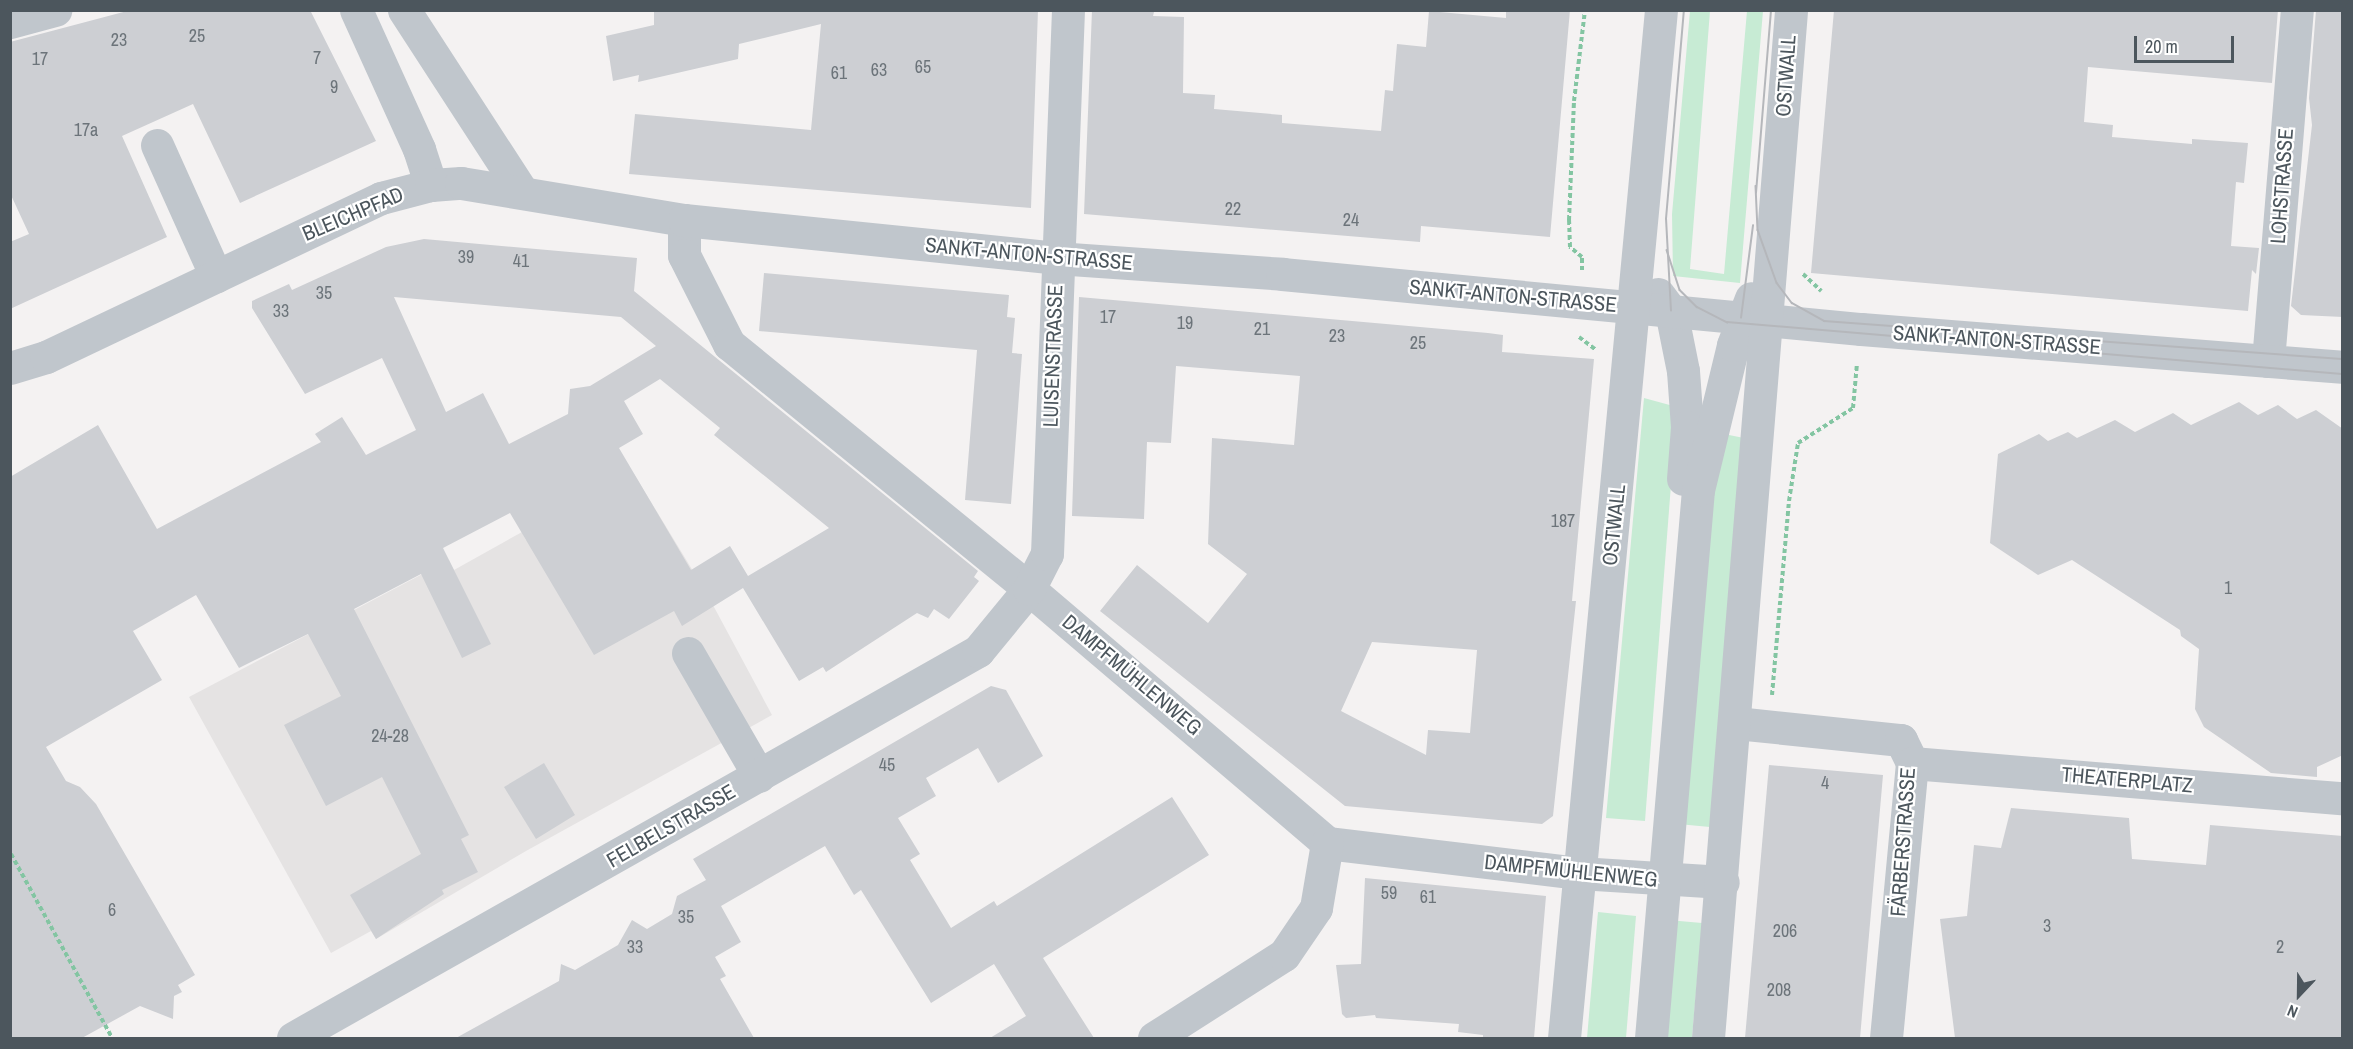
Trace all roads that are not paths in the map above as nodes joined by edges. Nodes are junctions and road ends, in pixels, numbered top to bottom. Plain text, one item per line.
1 (55, 10) edge
2 (356, 10) edge
3 (404, 10) edge
4 (1068, 10) edge
5 (1661, 10) edge
6 (1791, 10) edge
7 (2297, 10) edge
8 (10, 22) edge
9 (157, 145) dead end
10 (431, 185) junction
11 (522, 192) junction
12 (684, 220) junction
13 (1056, 258) junction
14 (1639, 265) junction
15 (216, 276) junction
16 (1635, 307) junction
17 (1671, 311) junction
18 (1754, 320) junction
19 (46, 357) junction
20 (2268, 361) junction
21 (2343, 367) edge
22 (10, 368) edge
23 (10, 385) edge
24 (1029, 589) junction
25 (688, 653) dead end
26 (1736, 723) junction
27 (1912, 763) junction
28 (759, 776) junction
29 (2343, 798) edge
30 (1327, 843) junction
31 (1579, 873) junction
32 (1656, 880) junction
33 (1723, 882) junction
34 (293, 1038) edge
35 (1154, 1038) edge
36 (1564, 1038) edge
37 (1634, 1038) edge
38 (1651, 1038) edge
39 (1708, 1038) edge
40 (1886, 1038) edge

1 - 8 street
2 - 10 street
3 - 11 street
4 - 13 street, LUISENSTRASSE
5 - 14 street, OSTWALL
6 - 18 street, OSTWALL
7 - 20 street, LOHSTRASSE
9 - 15 street
10 - 11 street, BLEICHPFAD
10 - 15 street, BLEICHPFAD
11 - 12 street, BLEICHPFAD
12 - 13 street, SANKT-ANTON-STRASSE
12 - 24 street, DAMPFMÜHLENWEG
13 - 16 street, SANKT-ANTON-STRASSE
13 - 24 street, LUISENSTRASSE
14 - 16 street, OSTWALL
14 - 17 street
15 - 19 street, BLEICHPFAD
16 - 17 street, SANKT-ANTON-STRASSE
16 - 31 street, OSTWALL
17 - 18 street, SANKT-ANTON-STRASSE
17 - 32 street
18 - 20 street, SANKT-ANTON-STRASSE
18 - 26 street, OSTWALL
18 - 32 street
19 - 22 street, BLEICHPFAD
19 - 23 street, BLEICHPFAD
20 - 21 street, SANKT-ANTON-STRASSE
24 - 28 street, FELBELSTRASSE
24 - 30 street, DAMPFMÜHLENWEG
25 - 28 street
26 - 27 street, FÄRBERSTRASSE
26 - 33 street, OSTWALL
27 - 29 street, THEATERPLATZ
27 - 40 street, FÄRBERSTRASSE
28 - 34 street, FELBELSTRASSE
30 - 31 street, DAMPFMÜHLENWEG
30 - 35 street
31 - 32 street, DAMPFMÜHLENWEG
31 - 36 street, OSTWALL
32 - 33 street, DAMPFMÜHLENWEG
32 - 37 street
32 - 38 street
33 - 39 street, OSTWALL

